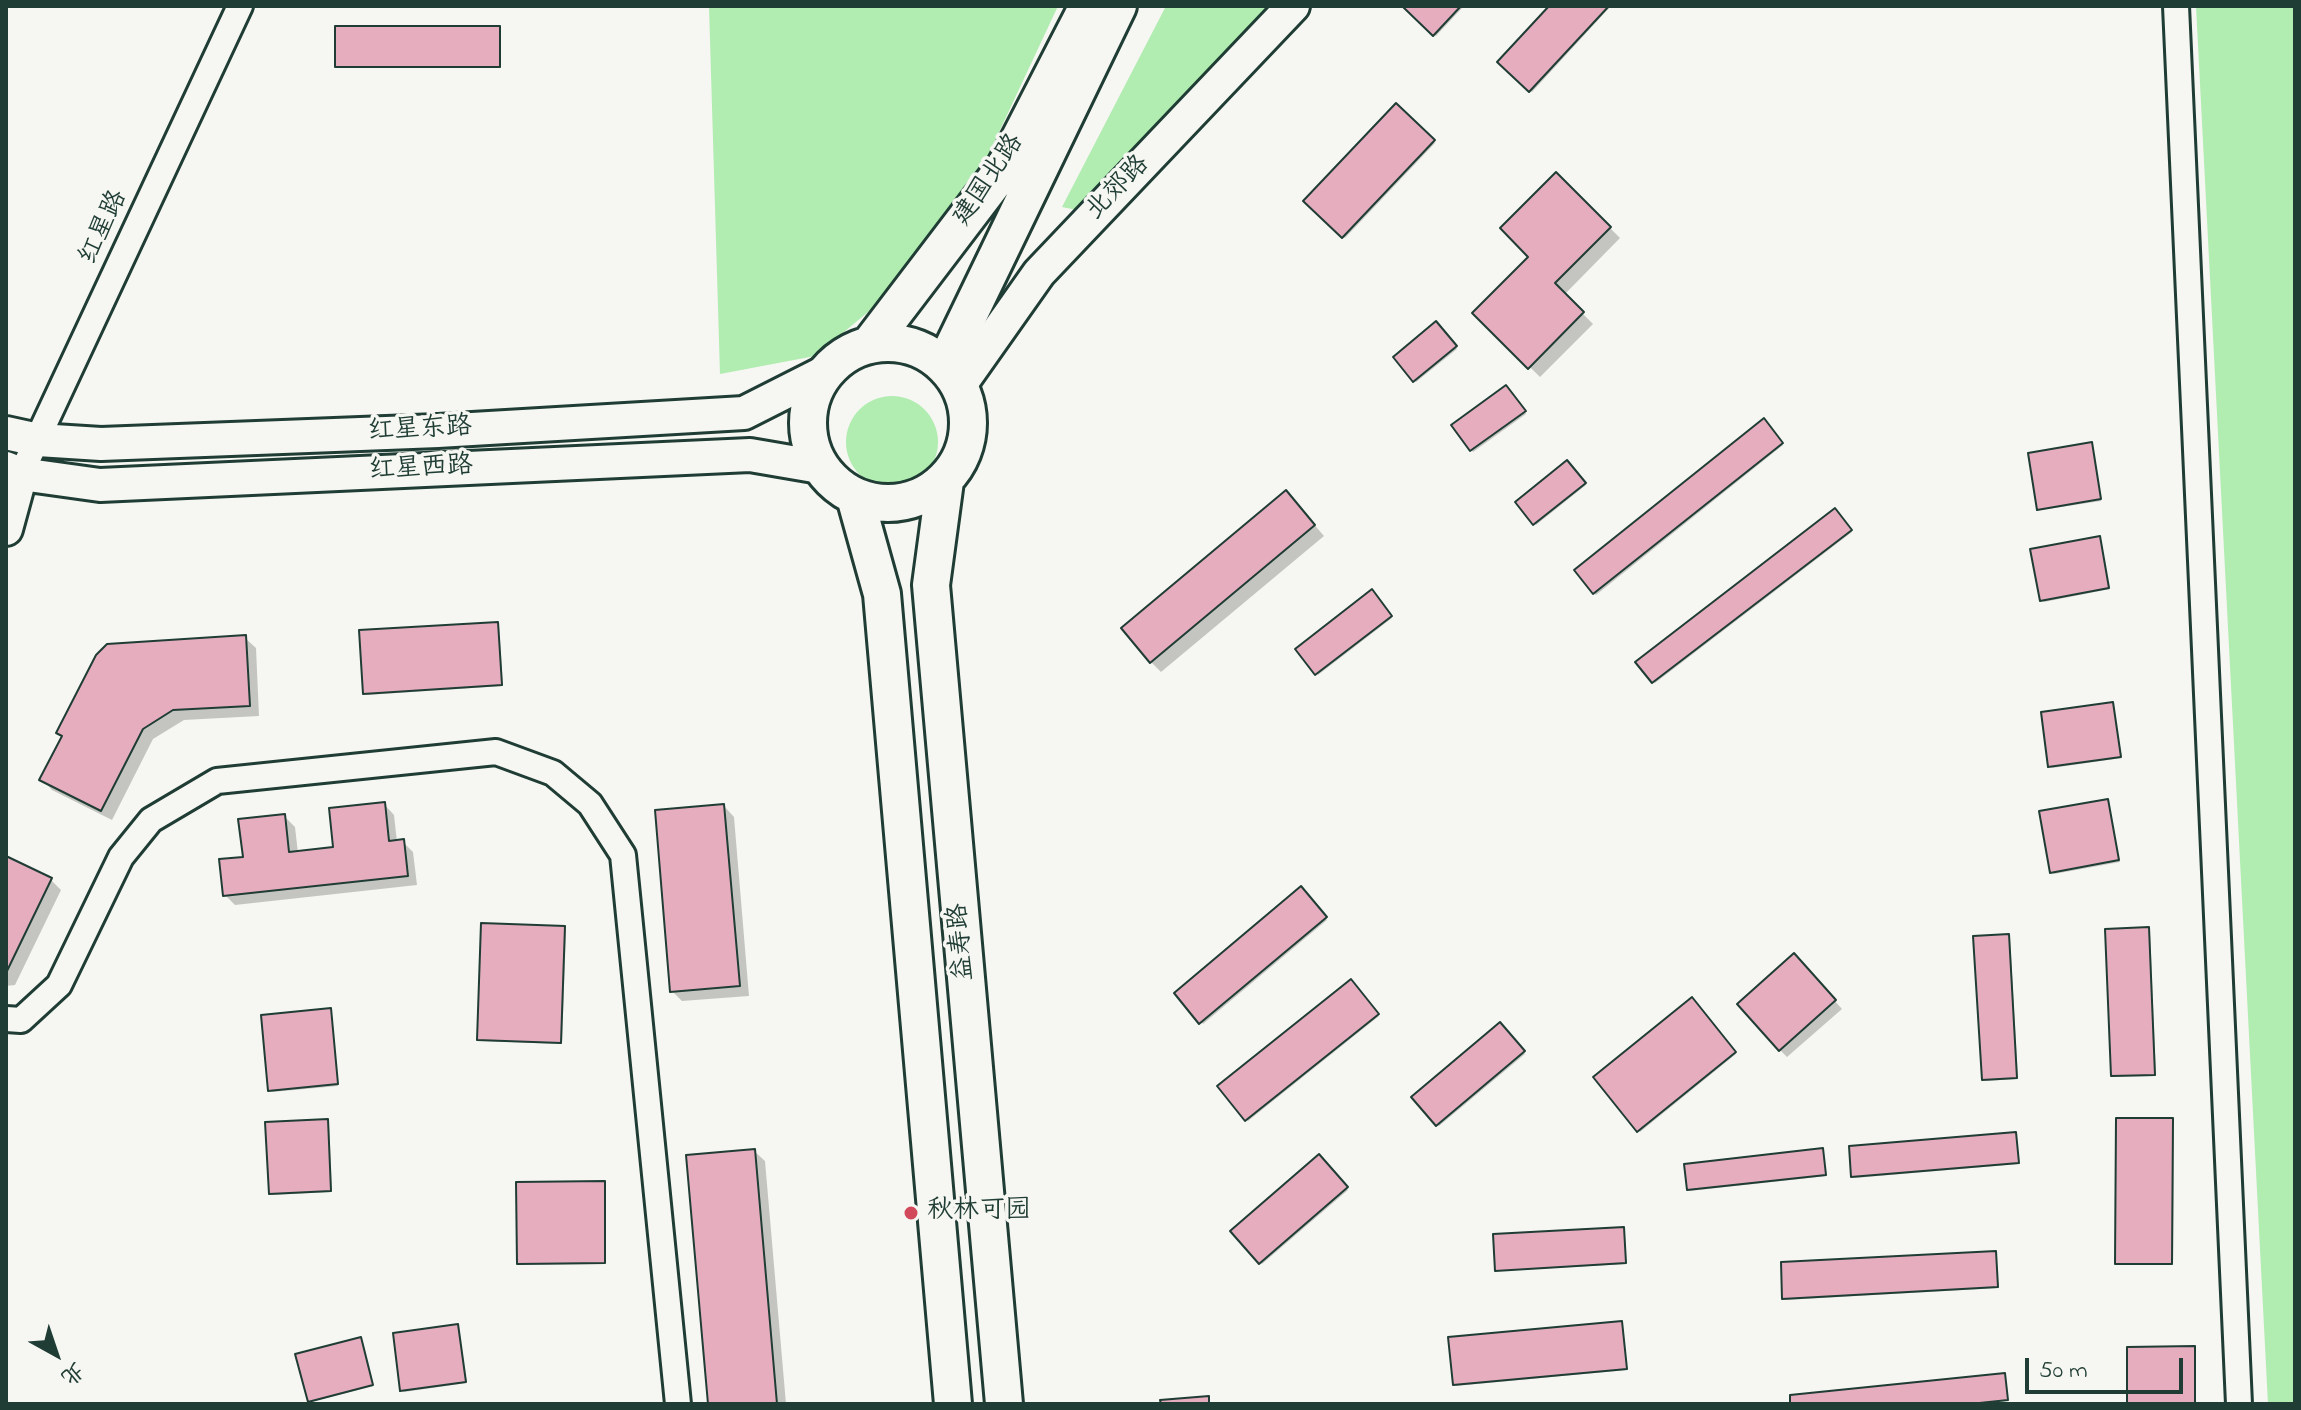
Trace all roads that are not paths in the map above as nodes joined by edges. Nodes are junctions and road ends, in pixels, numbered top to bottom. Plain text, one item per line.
1 (240, 6) edge
2 (1088, 6) edge
3 (1118, 6) edge
4 (1293, 6) edge
5 (2176, 6) edge
6 (871, 343) junction
7 (825, 372) junction
8 (953, 375) junction
9 (6, 433) edge
10 (38, 440) junction
11 (820, 467) junction
12 (14, 471) edge
13 (945, 481) junction
14 (855, 497) junction
15 (6, 529) edge
16 (6, 1019) edge
17 (678, 1404) edge
18 (953, 1404) edge
19 (1004, 1404) edge
20 (2239, 1404) edge

1 - 10 street, 红星路
2 - 6 main road, 建国北路
3 - 8 main road, 建国北路
4 - 8 main road, 北郊路
5 - 20 street
6 - 7 main road
6 - 8 main road
7 - 10 main road, 红星东路
7 - 11 main road
8 - 13 main road
9 - 10 main road, 红星东路
10 - 12 street, 红星路
11 - 12 main road, 红星西路
11 - 14 main road
12 - 15 main road
13 - 14 main road
13 - 19 main road, 益寿路
14 - 18 main road, 益寿路
16 - 17 street

